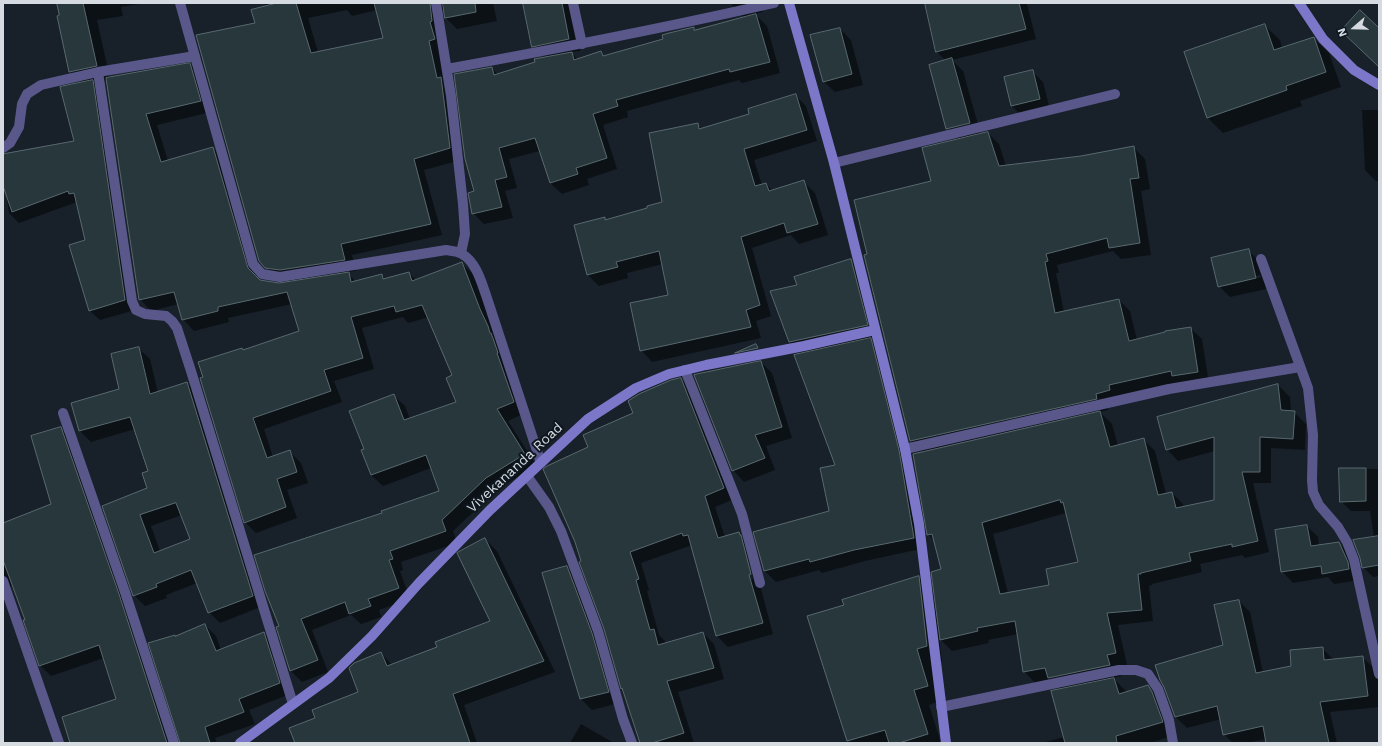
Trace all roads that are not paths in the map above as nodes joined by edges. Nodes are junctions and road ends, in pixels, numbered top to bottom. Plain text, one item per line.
1 (180, 3) edge
2 (436, 3) edge
3 (574, 3) edge
4 (774, 3) edge
5 (789, 3) edge
6 (1299, 3) edge
7 (582, 44) junction
8 (194, 56) junction
9 (447, 69) junction
10 (98, 72) junction
11 (1379, 85) edge
12 (1116, 94) dead end
13 (3, 148) edge
14 (834, 163) junction
15 (461, 253) junction
16 (1261, 258) dead end
17 (875, 330) junction
18 (1300, 367) junction
19 (685, 370) junction
20 (63, 413) dead end
21 (905, 449) junction
22 (541, 463) junction
23 (527, 476) junction
24 (3, 581) edge
25 (760, 583) dead end
26 (1379, 674) edge
27 (293, 704) junction
28 (941, 707) junction
29 (59, 743) edge
30 (174, 743) edge
31 (240, 743) edge
32 (632, 743) edge
33 (946, 743) edge
34 (1173, 743) edge

1 - 8 street
2 - 9 street
3 - 7 street
4 - 7 street
5 - 14 street
6 - 11 street
7 - 9 street
8 - 10 street
8 - 15 street
9 - 15 street
10 - 13 street
10 - 27 street
12 - 14 street
14 - 17 street
15 - 22 street
16 - 18 street
17 - 19 street, Vivekananda Road
17 - 21 street
18 - 21 street
18 - 26 street
19 - 22 street, Vivekananda Road
19 - 25 street
20 - 30 street
21 - 28 street
22 - 23 street, Vivekananda Road
23 - 27 street, Vivekananda Road
23 - 32 street
24 - 29 street
27 - 31 street, Vivekananda Road
28 - 33 street
28 - 34 street

